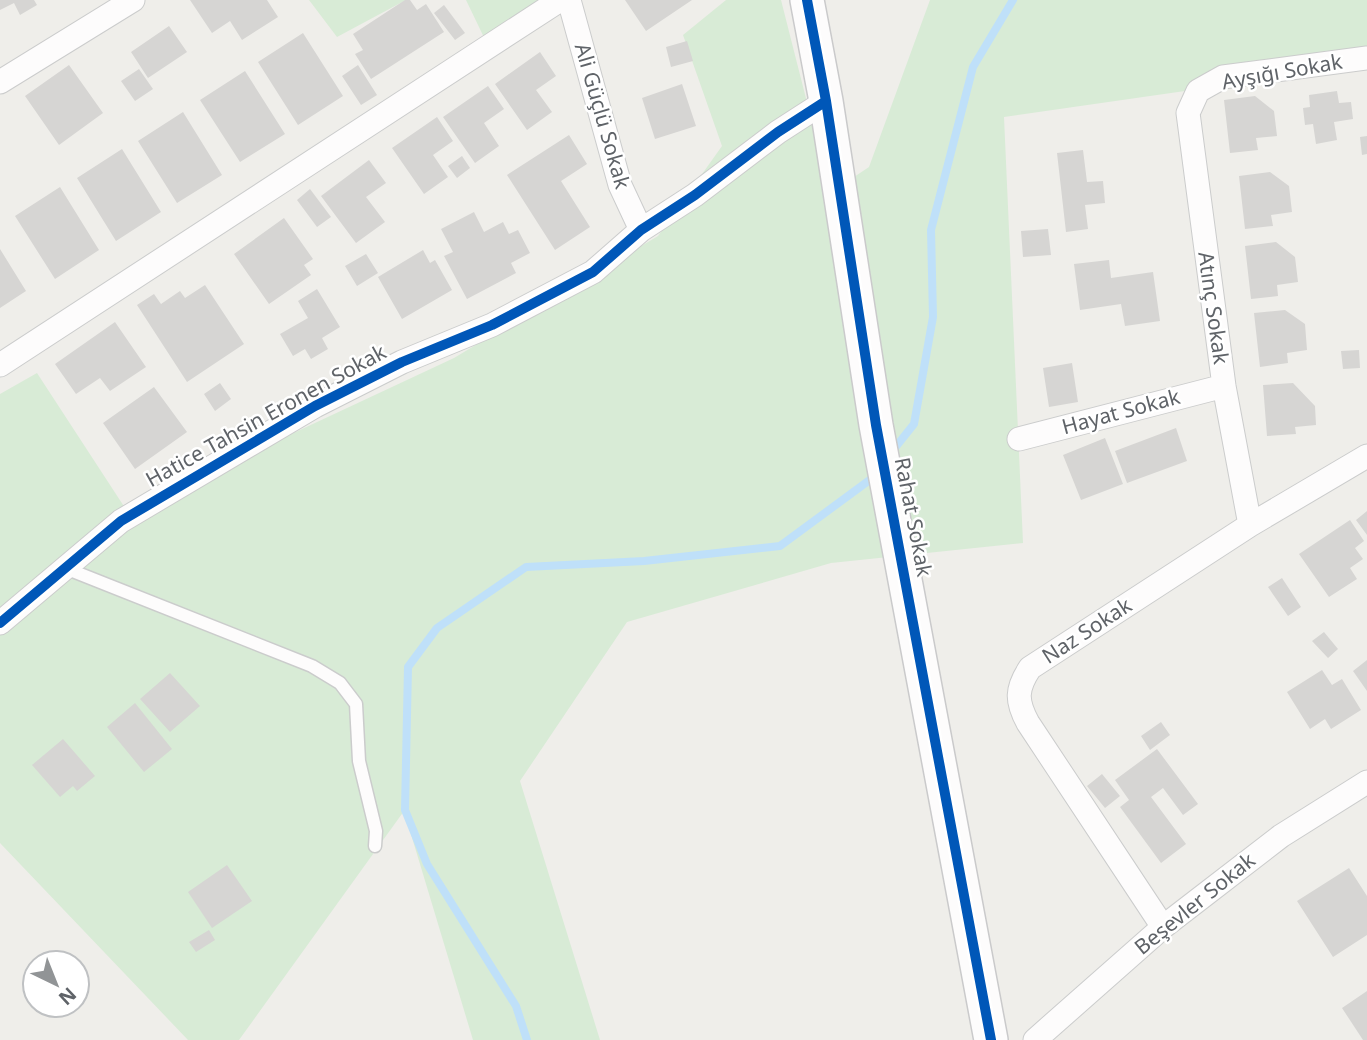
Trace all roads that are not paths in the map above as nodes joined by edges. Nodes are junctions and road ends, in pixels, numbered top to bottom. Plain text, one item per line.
1 (133, 0) edge
2 (560, 0) edge
3 (569, 0) edge
4 (807, 0) edge
5 (1367, 58) edge
6 (0, 82) edge
7 (1198, 91) joint
8 (826, 101) junction
9 (641, 230) junction
10 (0, 365) edge
11 (1224, 386) junction
12 (1019, 439) dead end
13 (1367, 456) edge
14 (1250, 525) junction
15 (65, 568) junction
16 (0, 623) edge
17 (1364, 789) edge
18 (375, 846) dead end
19 (1163, 927) junction
20 (991, 1040) edge
21 (1035, 1040) edge

1 - 6 street
2 - 10 street
3 - 9 street, Ali Güçlü Sokak
4 - 8 street, Rahat Sokak
5 - 7 street, Ayşığı Sokak
7 - 11 street, Atınç Sokak
8 - 9 street, Hatice Tahsin Eronen Sokak
8 - 20 street, Rahat Sokak
9 - 15 street, Hatice Tahsin Eronen Sokak
11 - 12 street, Hayat Sokak
11 - 14 street, Atınç Sokak
13 - 14 street, Naz Sokak
14 - 19 street, Naz Sokak
15 - 16 street, Hatice Tahsin Eronen Sokak
15 - 18 lane
17 - 19 street, Beşevler Sokak
19 - 21 street, Beşevler Sokak

